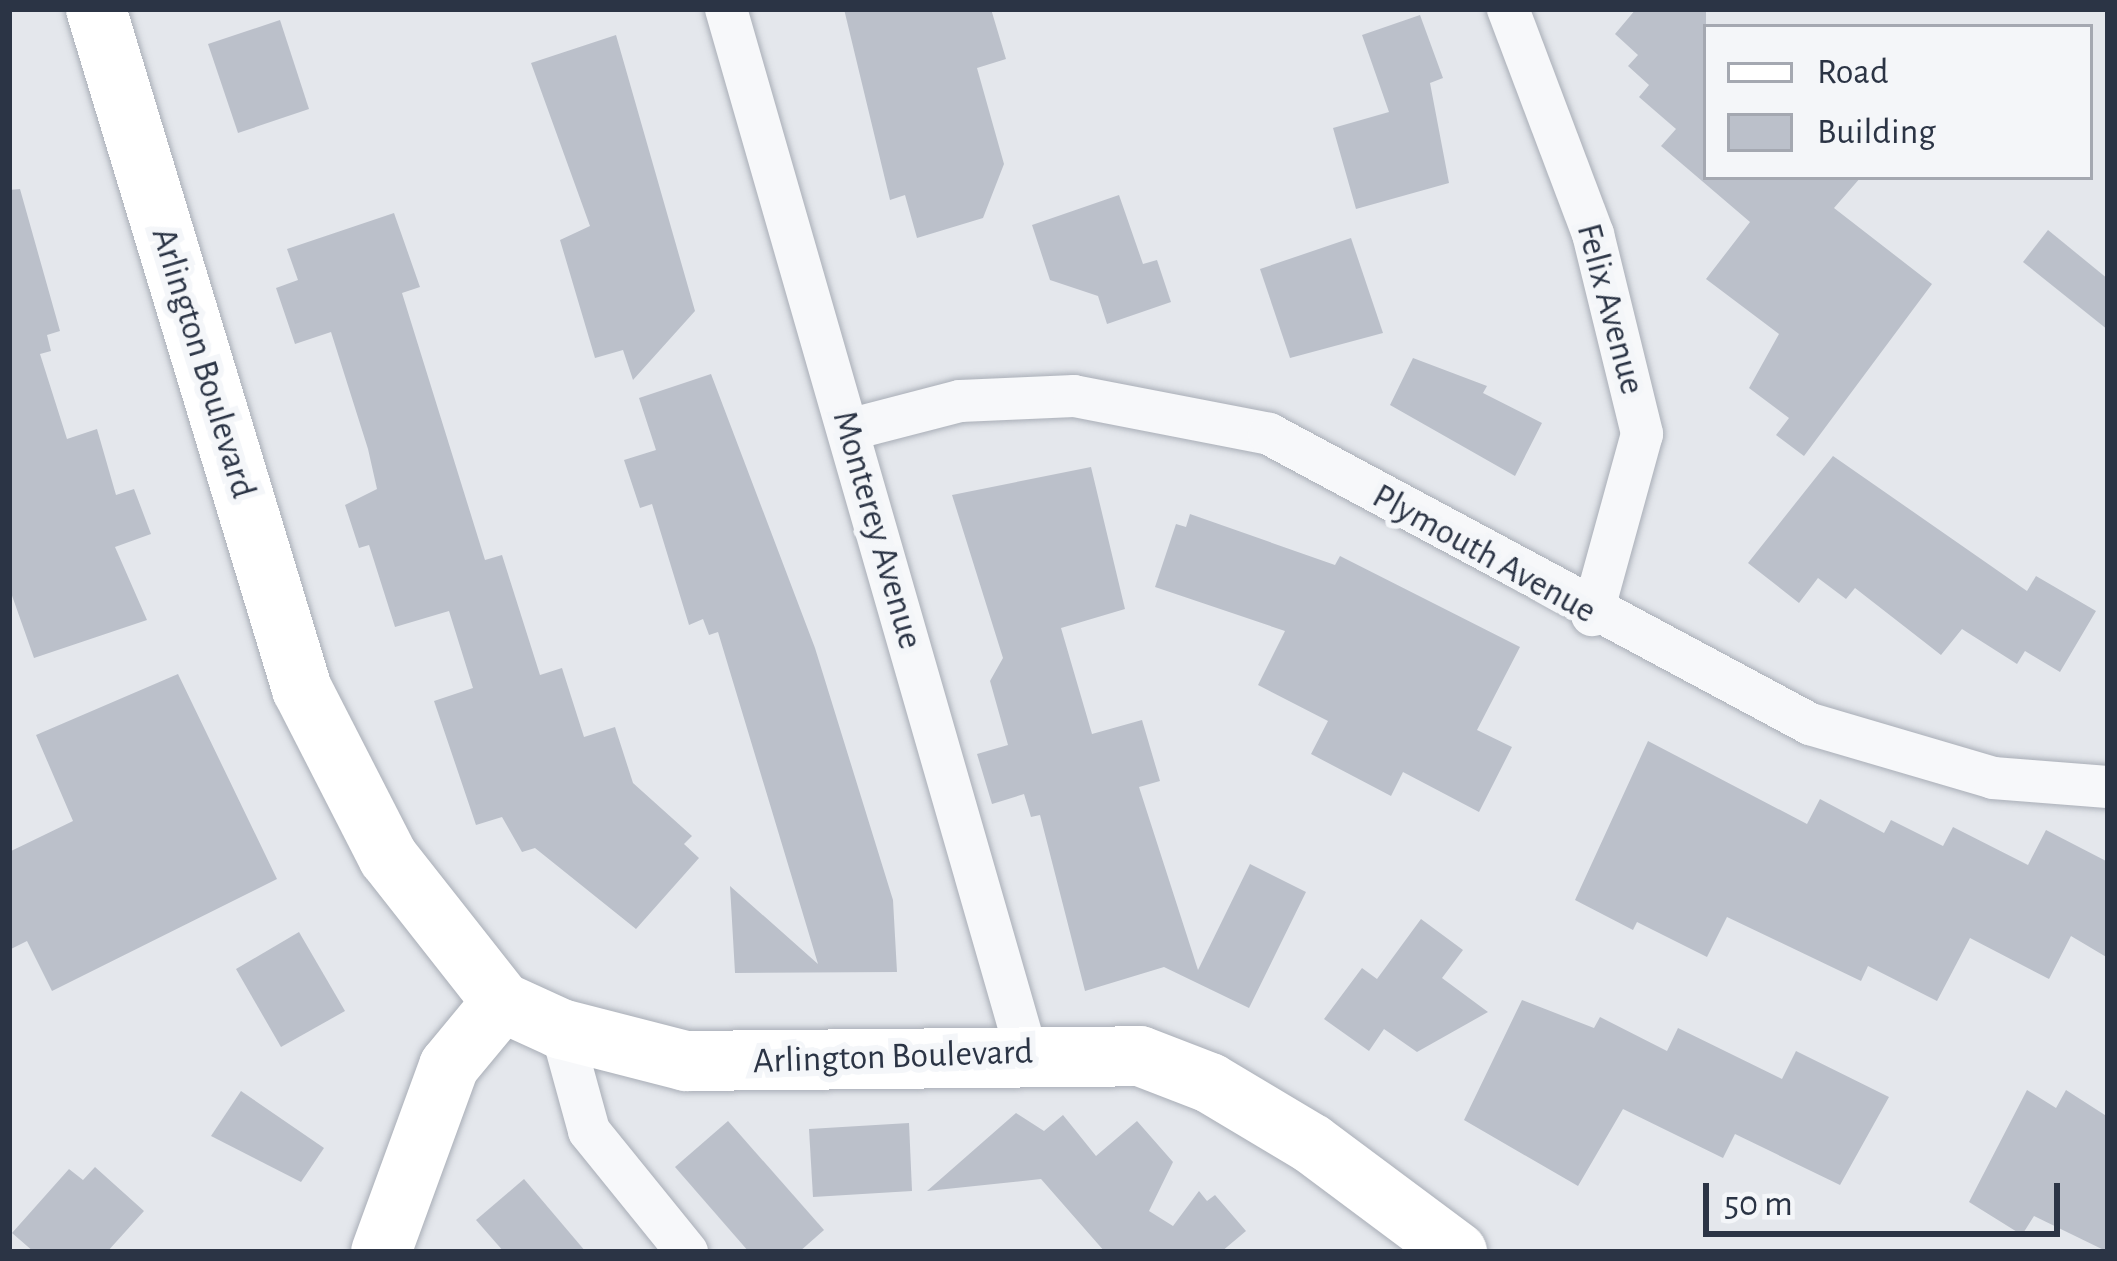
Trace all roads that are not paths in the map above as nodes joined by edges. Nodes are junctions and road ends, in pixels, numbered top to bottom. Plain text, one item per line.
1 (96, 9) edge
2 (726, 9) edge
3 (1508, 9) edge
4 (848, 430) junction
5 (1592, 615) junction
6 (2108, 787) edge
7 (502, 1002) junction
8 (561, 1029) junction
9 (1026, 1051) junction
10 (381, 1252) edge
11 (687, 1252) edge
12 (1456, 1252) edge

1 - 7 main road, Arlington Boulevard
2 - 4 street, Monterey Avenue
3 - 5 street, Felix Avenue
4 - 5 street, Plymouth Avenue
4 - 9 street, Monterey Avenue
5 - 6 street, Plymouth Avenue
7 - 8 main road, Arlington Boulevard
7 - 10 main road
8 - 9 main road, Arlington Boulevard
8 - 11 street
9 - 12 main road, Arlington Boulevard

